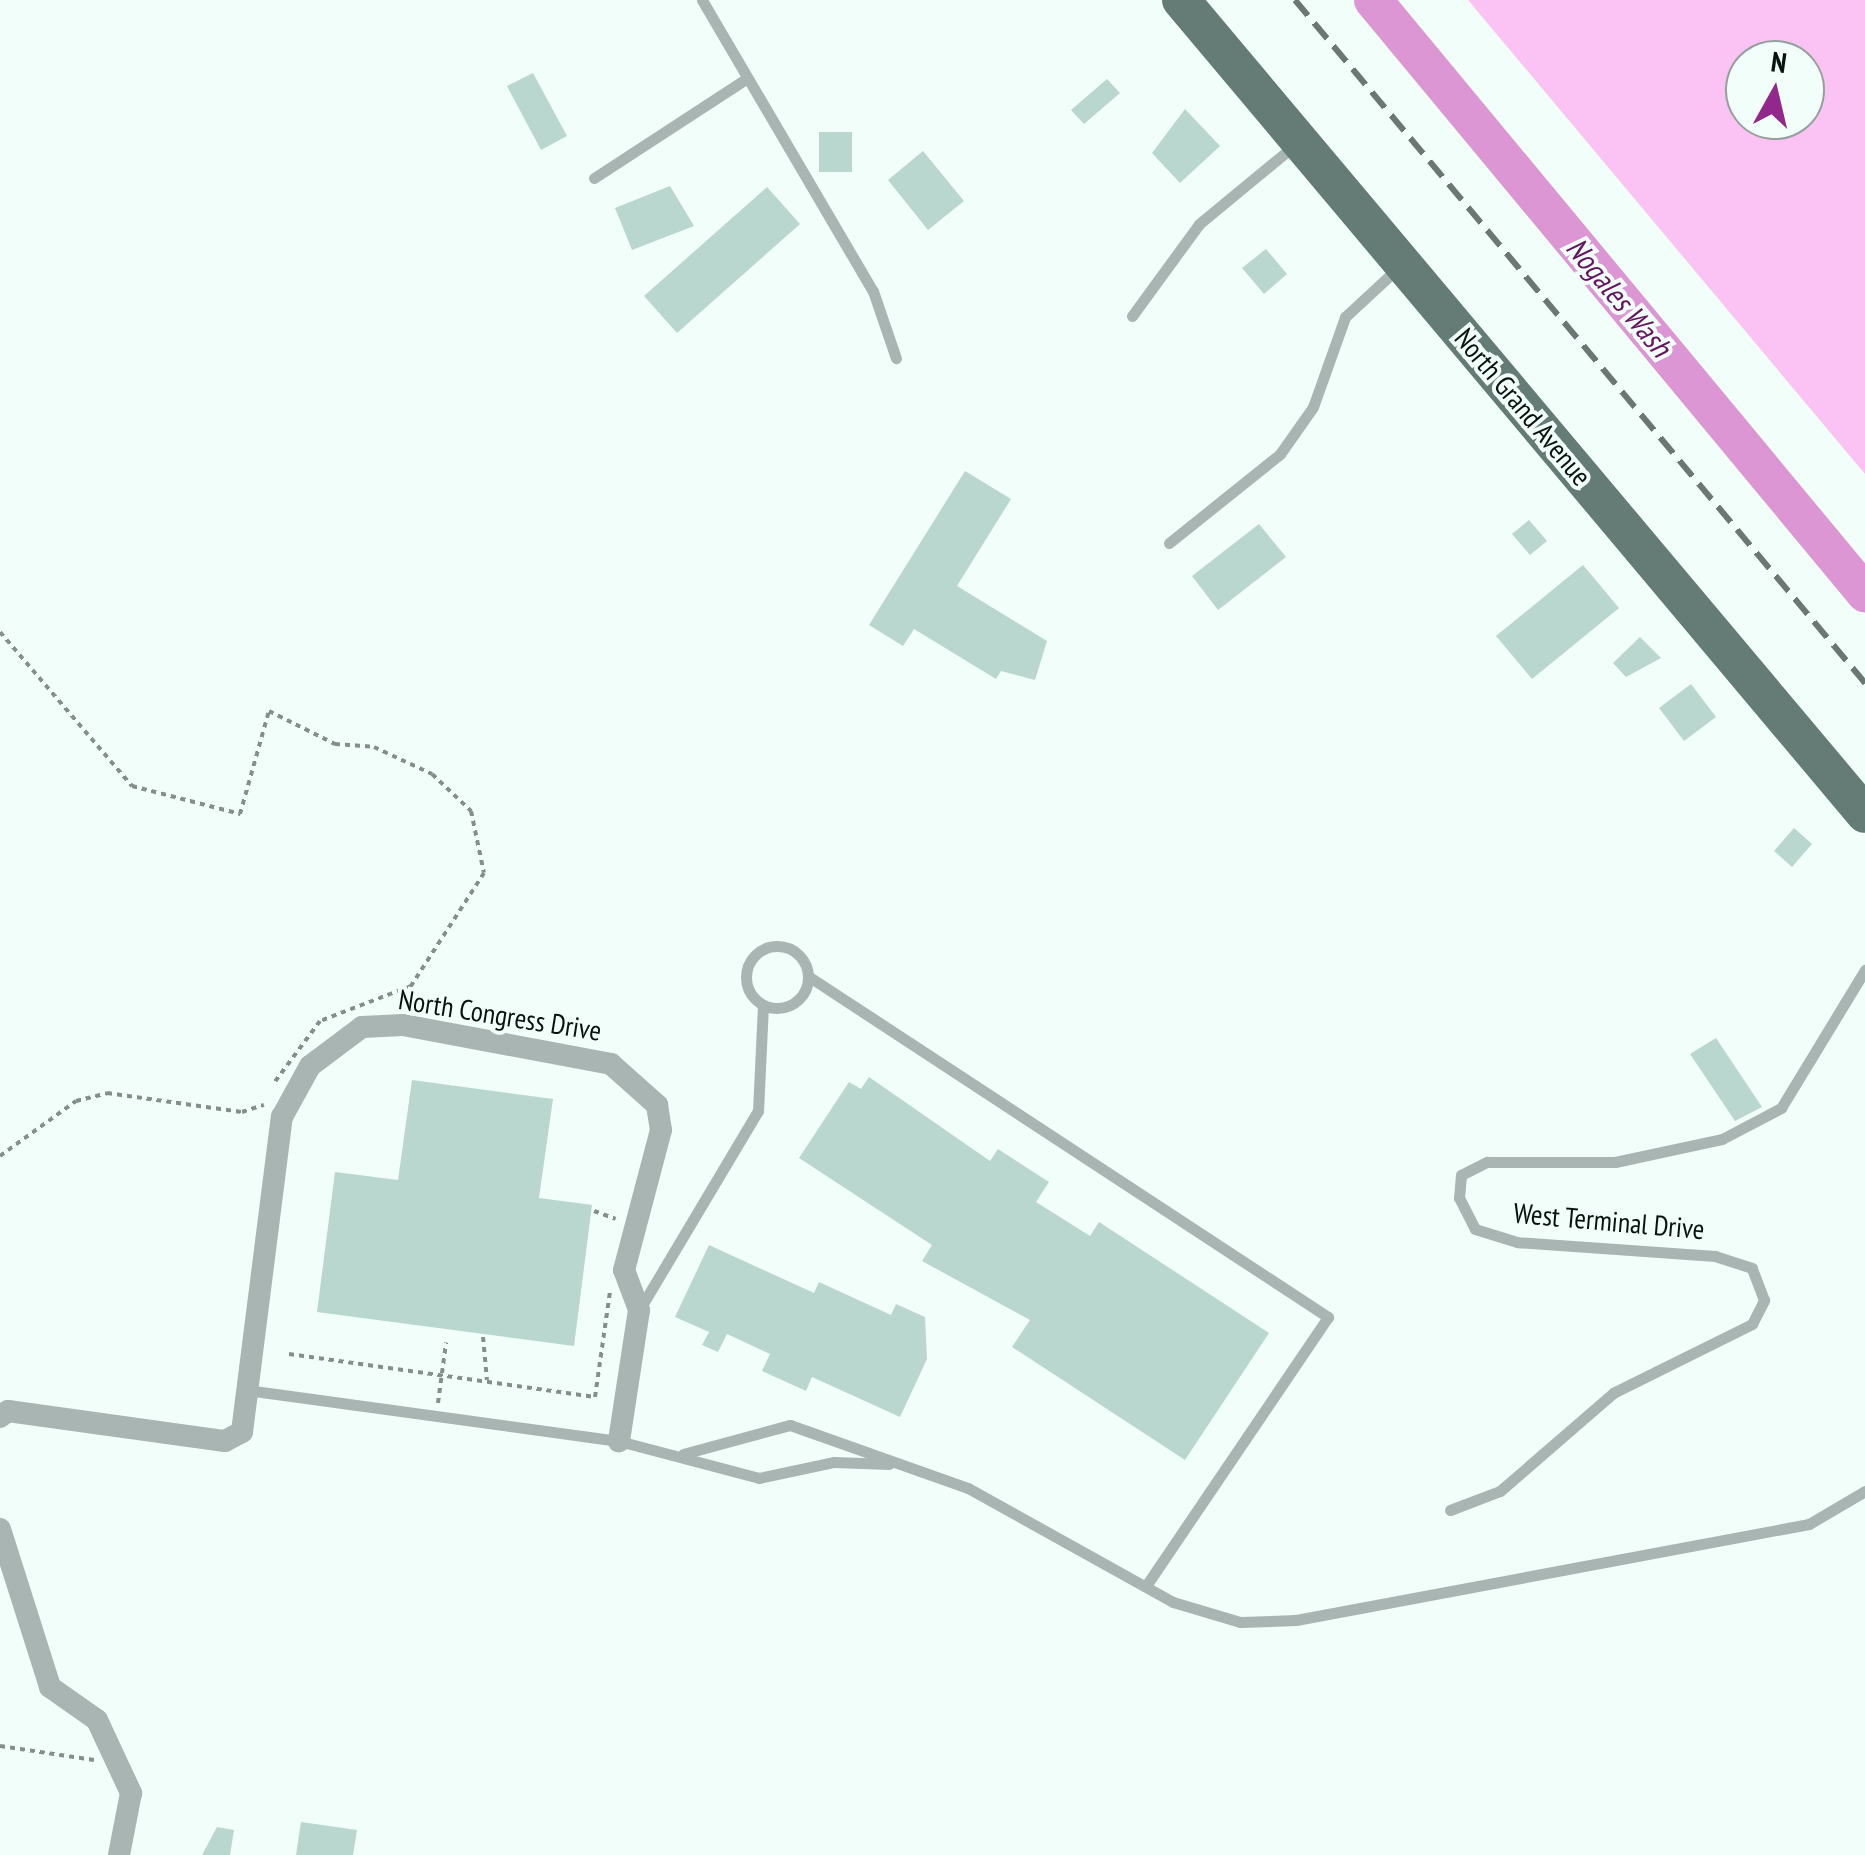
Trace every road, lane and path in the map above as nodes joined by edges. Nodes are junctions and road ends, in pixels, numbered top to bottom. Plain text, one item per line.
1 (702, 0) edge
2 (1180, 0) edge
3 (746, 79) junction
4 (1298, 143) junction
5 (594, 178) dead end
6 (1402, 264) junction
7 (1132, 316) dead end
8 (896, 358) dead end
9 (1169, 543) dead end
10 (0, 632) edge
11 (1865, 814) edge
12 (1865, 970) edge
13 (808, 976) junction
14 (763, 1005) junction
15 (0, 1156) edge
16 (594, 1211) dead end
17 (619, 1224) dead end
18 (611, 1282) dead end
19 (638, 1310) junction
20 (483, 1337) dead end
21 (446, 1343) dead end
22 (289, 1354) dead end
23 (442, 1376) junction
24 (487, 1382) junction
25 (254, 1391) junction
26 (436, 1416) junction
27 (0, 1417) edge
28 (619, 1441) junction
29 (683, 1454) junction
30 (902, 1466) junction
31 (1865, 1491) edge
32 (1450, 1510) dead end
33 (0, 1528) edge
34 (1146, 1586) junction
35 (0, 1746) edge
36 (118, 1764) junction
37 (119, 1855) edge

1 - 3 lane
2 - 4 main road, North Grand Avenue
3 - 5 lane
3 - 8 lane
4 - 6 main road, North Grand Avenue
4 - 7 lane
6 - 9 lane
6 - 11 main road, North Grand Avenue
10 - 15 path
12 - 32 lane, West Terminal Drive
13 - 14 lane
13 - 14 lane
13 - 34 lane
14 - 19 lane
16 - 17 path
18 - 24 path
19 - 25 street, North Congress Drive
19 - 28 street, North Congress Drive
20 - 24 path
21 - 23 path
22 - 23 path
23 - 24 path
23 - 26 path
25 - 26 lane
25 - 27 street, North Congress Drive
26 - 28 lane
28 - 29 lane
29 - 30 lane
29 - 30 lane
30 - 34 lane
31 - 34 lane
33 - 36 street
35 - 36 path
36 - 37 street

